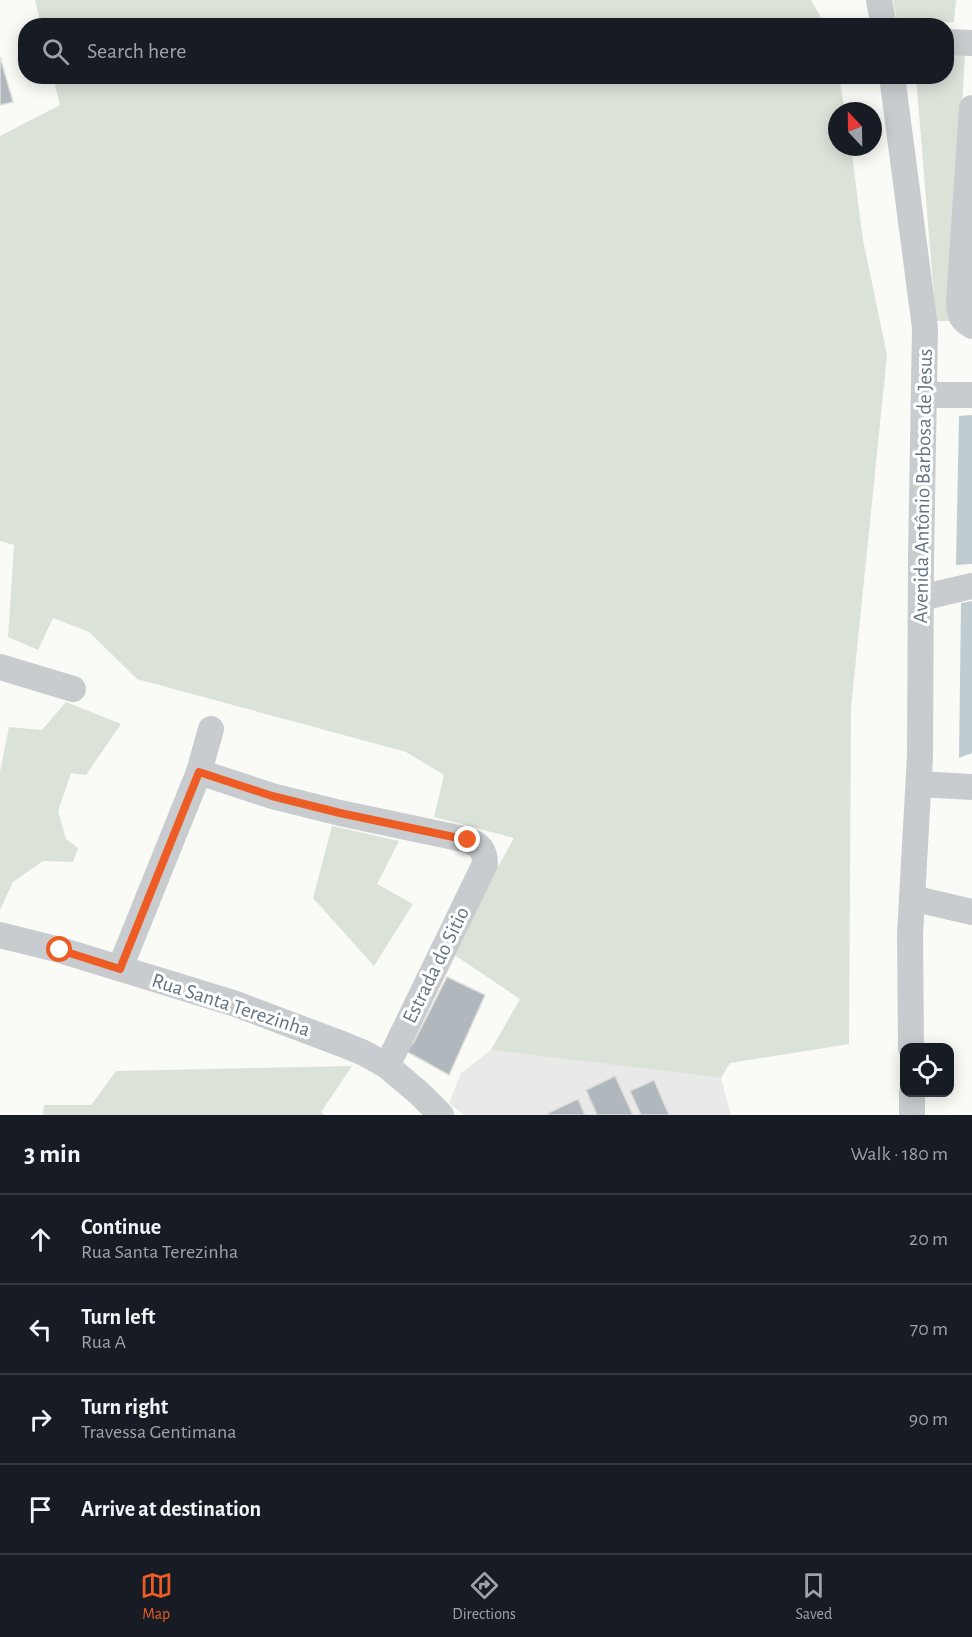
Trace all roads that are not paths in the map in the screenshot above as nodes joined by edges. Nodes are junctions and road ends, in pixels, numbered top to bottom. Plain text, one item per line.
1 (879, 0) edge
2 (882, 18) edge
3 (954, 42) edge
4 (972, 43) edge
5 (893, 84) edge
6 (972, 108) edge
7 (966, 320) edge
8 (925, 395) junction
9 (972, 395) edge
10 (972, 586) edge
11 (921, 598) junction
12 (0, 667) edge
13 (73, 689) dead end
14 (211, 729) dead end
15 (199, 772) junction
16 (919, 784) junction
17 (972, 787) edge
18 (912, 898) junction
19 (972, 912) edge
20 (0, 935) edge
21 (120, 969) junction
22 (911, 1043) edge
23 (387, 1066) junction
24 (912, 1097) edge
25 (441, 1115) edge
26 (912, 1115) edge

1 - 2 street
3 - 4 street
5 - 8 street, Avenida Antônio Barbosa de Jesus
6 - 7 street
8 - 9 street
8 - 11 street, Avenida Antônio Barbosa de Jesus
10 - 11 street
11 - 16 street, Avenida Antônio Barbosa de Jesus
12 - 13 street
14 - 15 street
15 - 21 street
15 - 23 street, Estrada do Sitio
16 - 17 street
16 - 18 street, Avenida Antônio Barbosa de Jesus
18 - 19 street
18 - 22 street, Avenida Antônio Barbosa de Jesus
20 - 21 street, Rua Santa Terezinha
21 - 23 street, Rua Santa Terezinha
23 - 25 street, Rua Santa Terezinha
24 - 26 street

